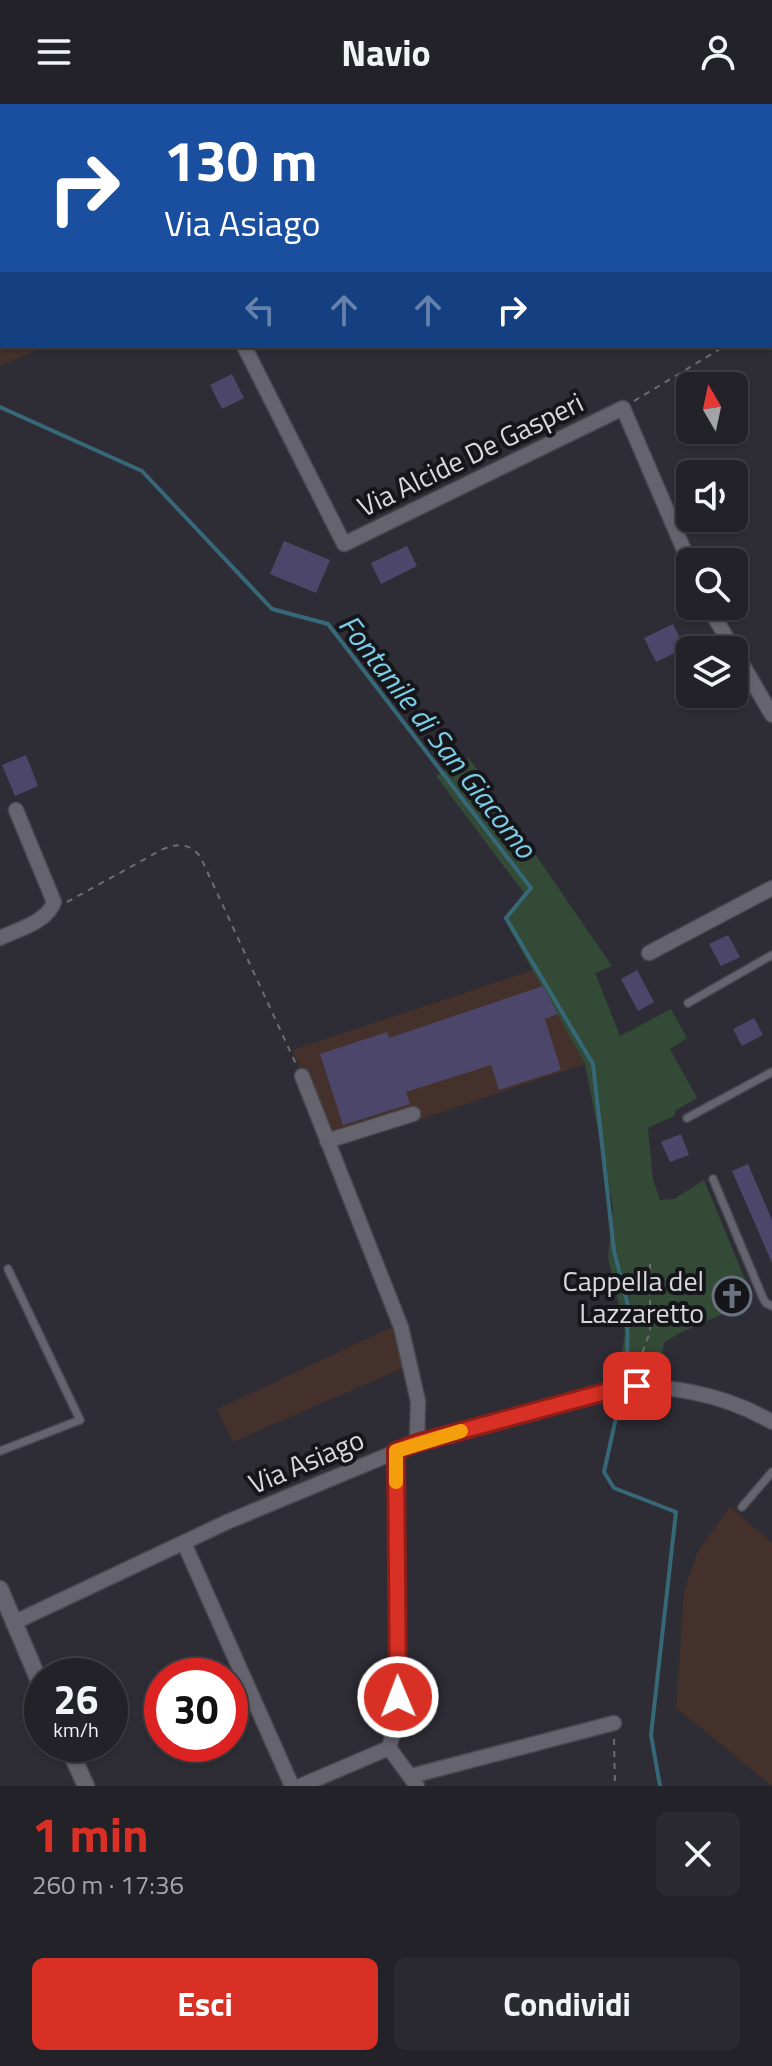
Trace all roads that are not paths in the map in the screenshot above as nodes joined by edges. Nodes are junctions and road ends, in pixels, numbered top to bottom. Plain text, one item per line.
1 (245, 348) edge
2 (683, 548) edge
3 (716, 620) edge
4 (772, 715) edge
5 (16, 810) dead end
6 (772, 888) edge
7 (0, 938) edge
8 (649, 953) dead end
9 (772, 955) edge
10 (688, 1003) dead end
11 (772, 1072) edge
12 (302, 1076) road end
13 (413, 1114) dead end
14 (687, 1118) dead end
15 (327, 1141) junction
16 (713, 1179) dead end
17 (8, 1269) dead end
18 (772, 1306) edge
19 (772, 1422) edge
20 (417, 1443) junction
21 (0, 1451) edge
22 (396, 1451) junction
23 (772, 1472) edge
24 (742, 1507) dead end
25 (184, 1543) junction
26 (0, 1589) edge
27 (13, 1623) junction
28 (29, 1658) edge
29 (614, 1723) road end
30 (389, 1748) junction
31 (75, 1762) edge
32 (414, 1781) edge
33 (320, 1782) edge
34 (86, 1786) edge
35 (292, 1786) edge
36 (300, 1786) edge

1 - 2 street, Via Alcide De Gasperi
3 - 4 street
5 - 7 street
6 - 8 street
9 - 10 lane
11 - 14 lane
12 - 15 street
13 - 15 street
15 - 20 street
16 - 18 lane
17 - 21 lane
19 - 20 street, Via Asiago
20 - 22 street, Via Asiago
22 - 25 street, Via Asiago
22 - 30 street
23 - 24 lane
25 - 27 street, Via Asiago
25 - 35 street
26 - 27 street
27 - 28 street
29 - 32 street
30 - 32 street
30 - 33 street
31 - 34 street
33 - 36 street

